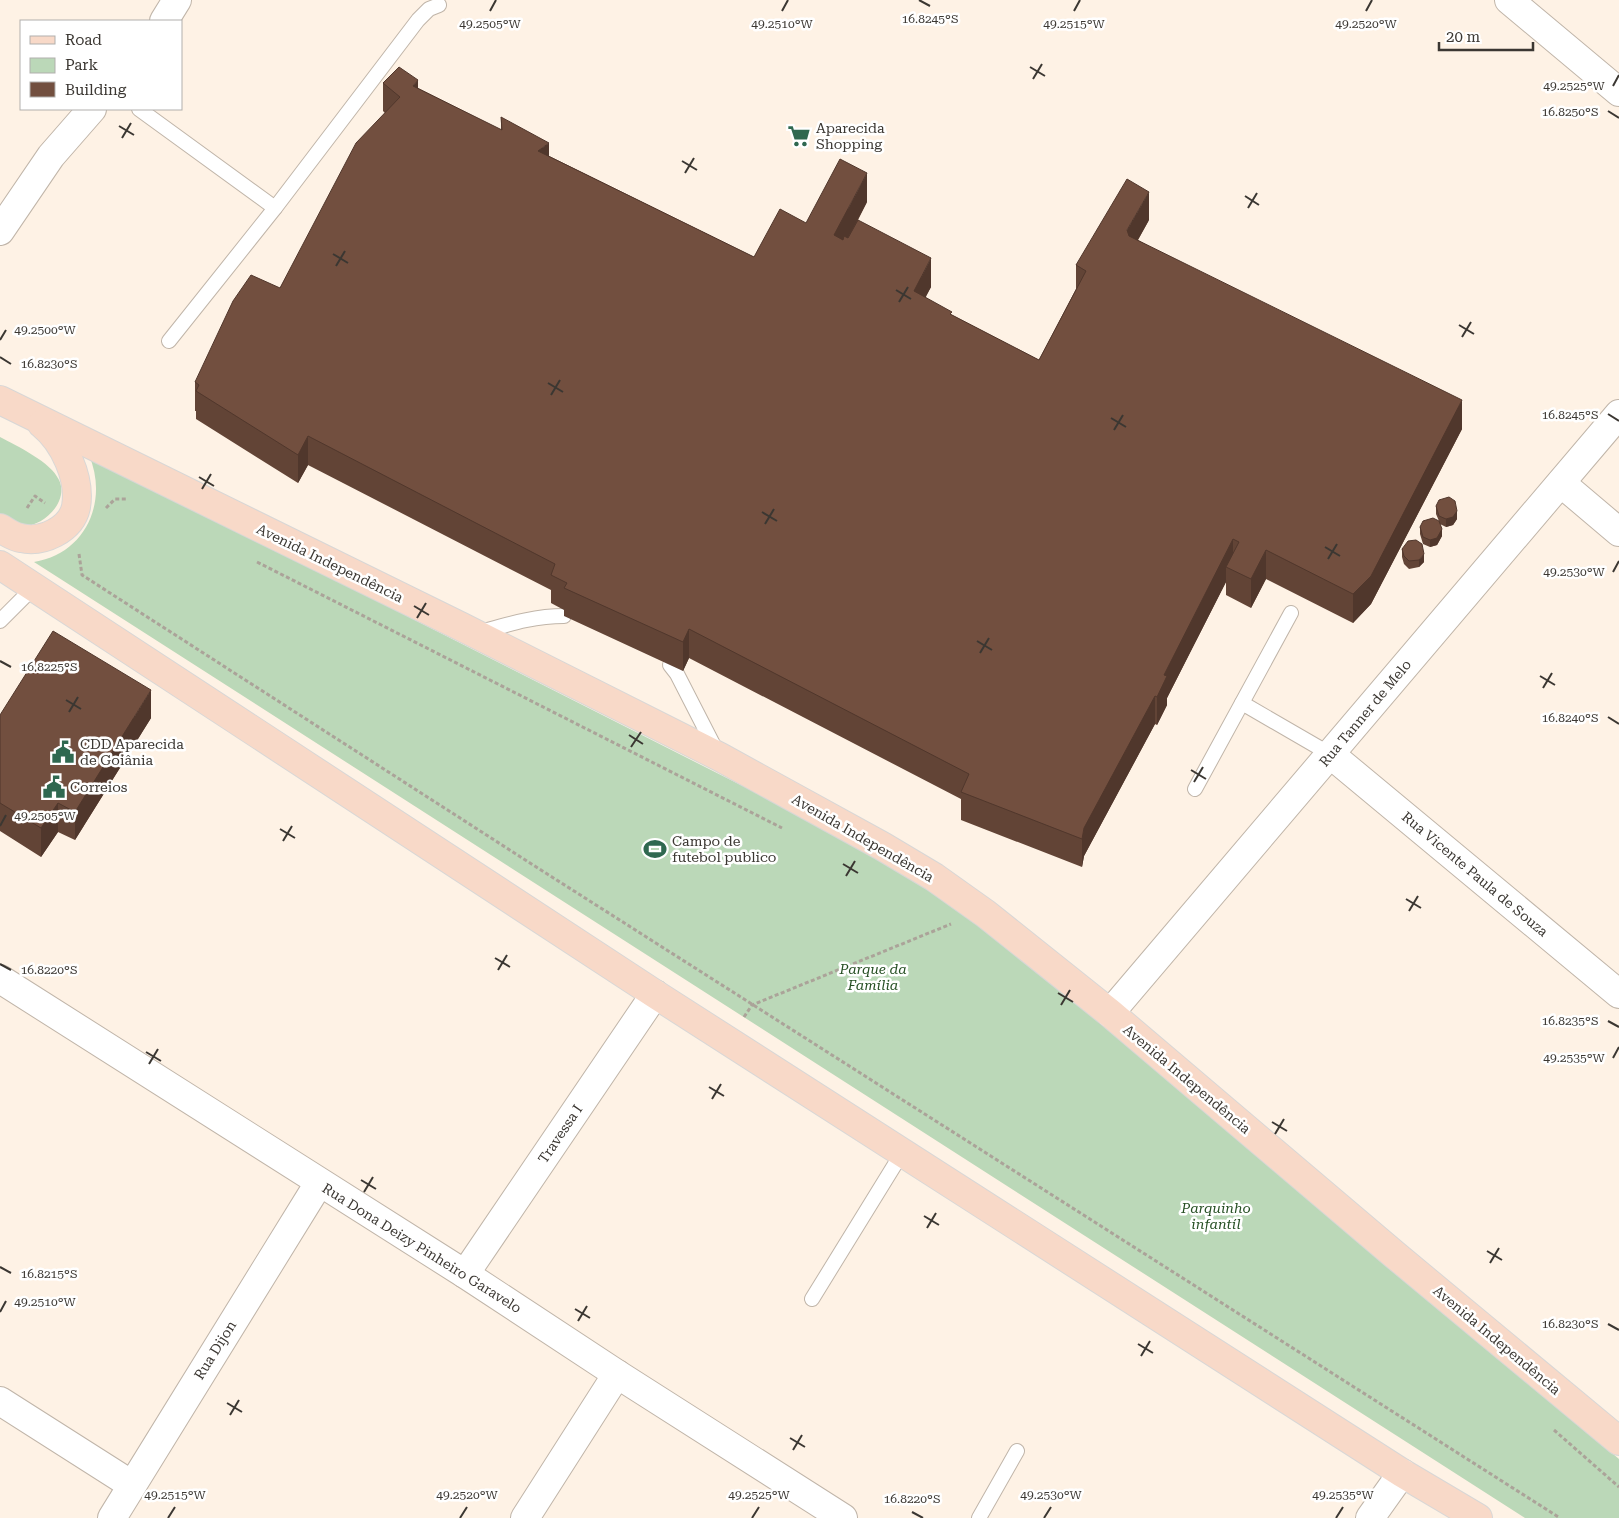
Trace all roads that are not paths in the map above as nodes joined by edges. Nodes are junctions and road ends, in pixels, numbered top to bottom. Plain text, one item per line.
1 (177, 0) edge
2 (1508, 0) edge
3 (439, 5) dead end
4 (165, 20) edge
5 (1619, 92) edge
6 (91, 110) edge
7 (140, 110) edge
8 (275, 208) junction
9 (0, 231) edge
10 (169, 341) dead end
11 (0, 400) edge
12 (24, 412) junction
13 (1619, 414) edge
14 (1560, 483) junction
15 (0, 528) edge
16 (1619, 532) edge
17 (0, 564) edge
18 (34, 587) junction
19 (1291, 614) dead end
20 (564, 616) edge
21 (0, 621) edge
22 (475, 634) junction
23 (670, 665) edge
24 (1242, 703) junction
25 (1330, 754) junction
26 (720, 757) junction
27 (1195, 789) dead end
28 (0, 979) edge
29 (655, 994) junction
30 (1619, 994) edge
31 (1110, 1013) junction
32 (902, 1153) junction
33 (319, 1183) junction
34 (464, 1274) junction
35 (812, 1299) dead end
36 (617, 1374) junction
37 (0, 1400) edge
38 (1619, 1441) edge
39 (1017, 1451) dead end
40 (1402, 1472) junction
41 (132, 1485) junction
42 (1438, 1494) junction
43 (112, 1518) edge
44 (526, 1518) edge
45 (843, 1518) edge
46 (979, 1518) edge
47 (1370, 1518) edge
48 (1457, 1518) edge
49 (1478, 1518) edge

1 - 4 street
2 - 5 street
3 - 8 lane
6 - 9 street
7 - 8 lane
8 - 10 lane
11 - 12 main road, Avenida Independência
12 - 15 main road
12 - 22 main road, Avenida Independência
13 - 14 street, Rua Tanner de Melo
14 - 16 street
14 - 25 street, Rua Tanner de Melo
17 - 18 main road
18 - 21 lane
18 - 29 main road
19 - 24 lane
20 - 22 lane
22 - 26 main road, Avenida Independência
23 - 26 lane
24 - 25 lane
24 - 27 lane
25 - 30 street, Rua Vicente Paula de Souza
25 - 31 street, Rua Tanner de Melo
26 - 31 main road, Avenida Independência
28 - 33 street, Rua Dona Deizy Pinheiro Garavelo
29 - 32 main road
29 - 34 street, Travessa I
31 - 38 main road, Avenida Independência
32 - 35 lane
32 - 40 main road
33 - 34 street, Rua Dona Deizy Pinheiro Garavelo
33 - 41 street, Rua Dijon
34 - 36 street, Rua Dona Deizy Pinheiro Garavelo
36 - 44 street
36 - 45 street, Rua Dona Deizy Pinheiro Garavelo
37 - 41 street
39 - 46 lane
40 - 42 main road
40 - 47 street
41 - 43 street, Rua Dijon
42 - 48 street
42 - 49 main road

